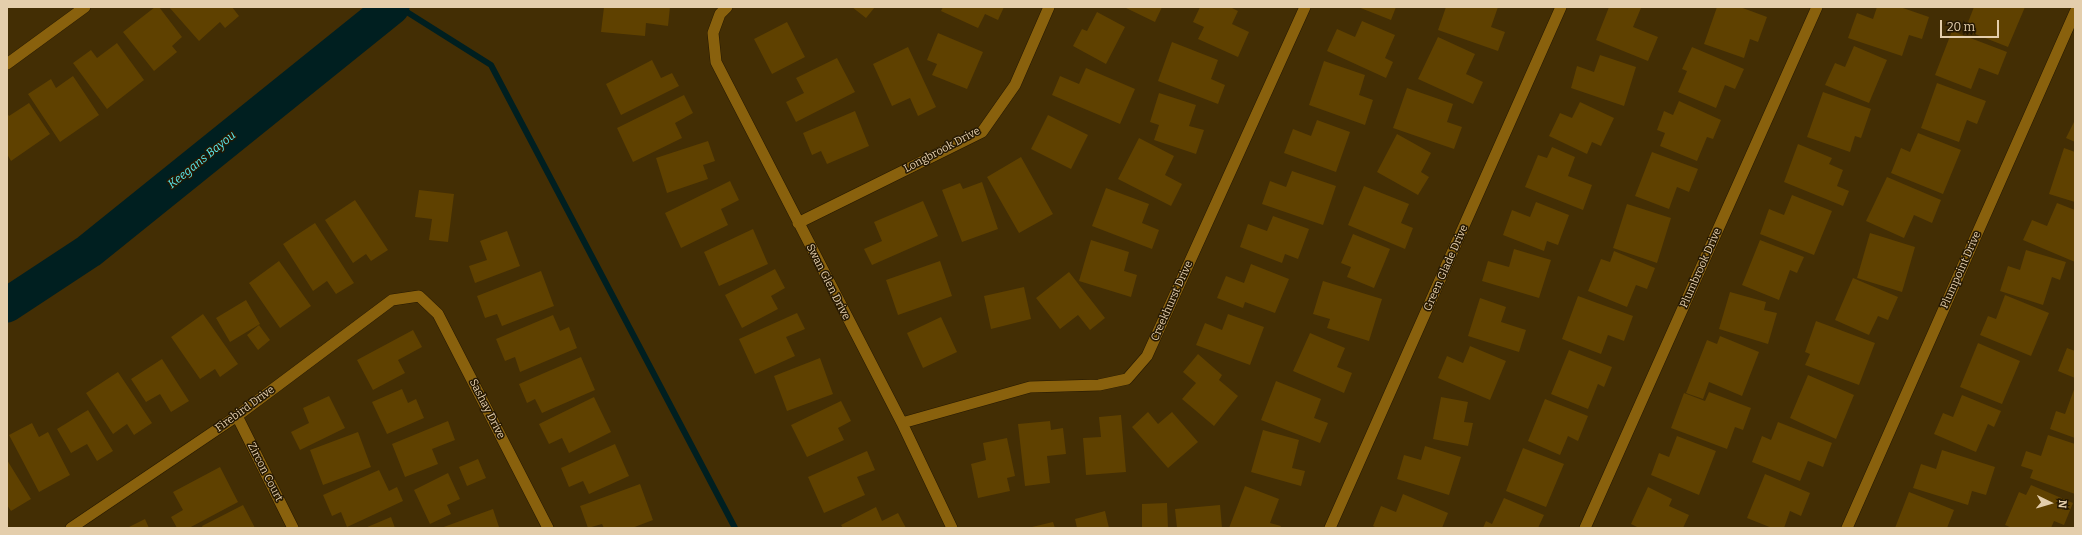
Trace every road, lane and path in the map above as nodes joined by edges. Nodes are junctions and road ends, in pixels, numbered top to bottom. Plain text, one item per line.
1 (85, 7) edge
2 (726, 7) edge
3 (1049, 7) edge
4 (1305, 7) edge
5 (1561, 7) edge
6 (1817, 7) edge
7 (2075, 12) edge
8 (7, 64) edge
9 (798, 223) junction
10 (419, 296) joint
11 (236, 416) junction
12 (902, 423) junction
13 (70, 528) edge
14 (293, 528) edge
15 (548, 528) edge
16 (952, 528) edge
17 (1330, 528) edge
18 (1585, 528) edge
19 (1847, 528) edge

1 - 8 street
2 - 9 street, Swan Glen Drive
3 - 9 street, Longbrook Drive
4 - 12 street, Creekhurst Drive
5 - 17 street, Green Glade Drive
6 - 18 street, Plumbrook Drive
7 - 19 street, Plumpoint Drive
9 - 12 street, Swan Glen Drive
10 - 11 street, Firebird Drive
10 - 15 street, Sashay Drive
11 - 13 street, Firebird Drive
11 - 14 street, Zircon Court
12 - 16 street, Swan Glen Drive

